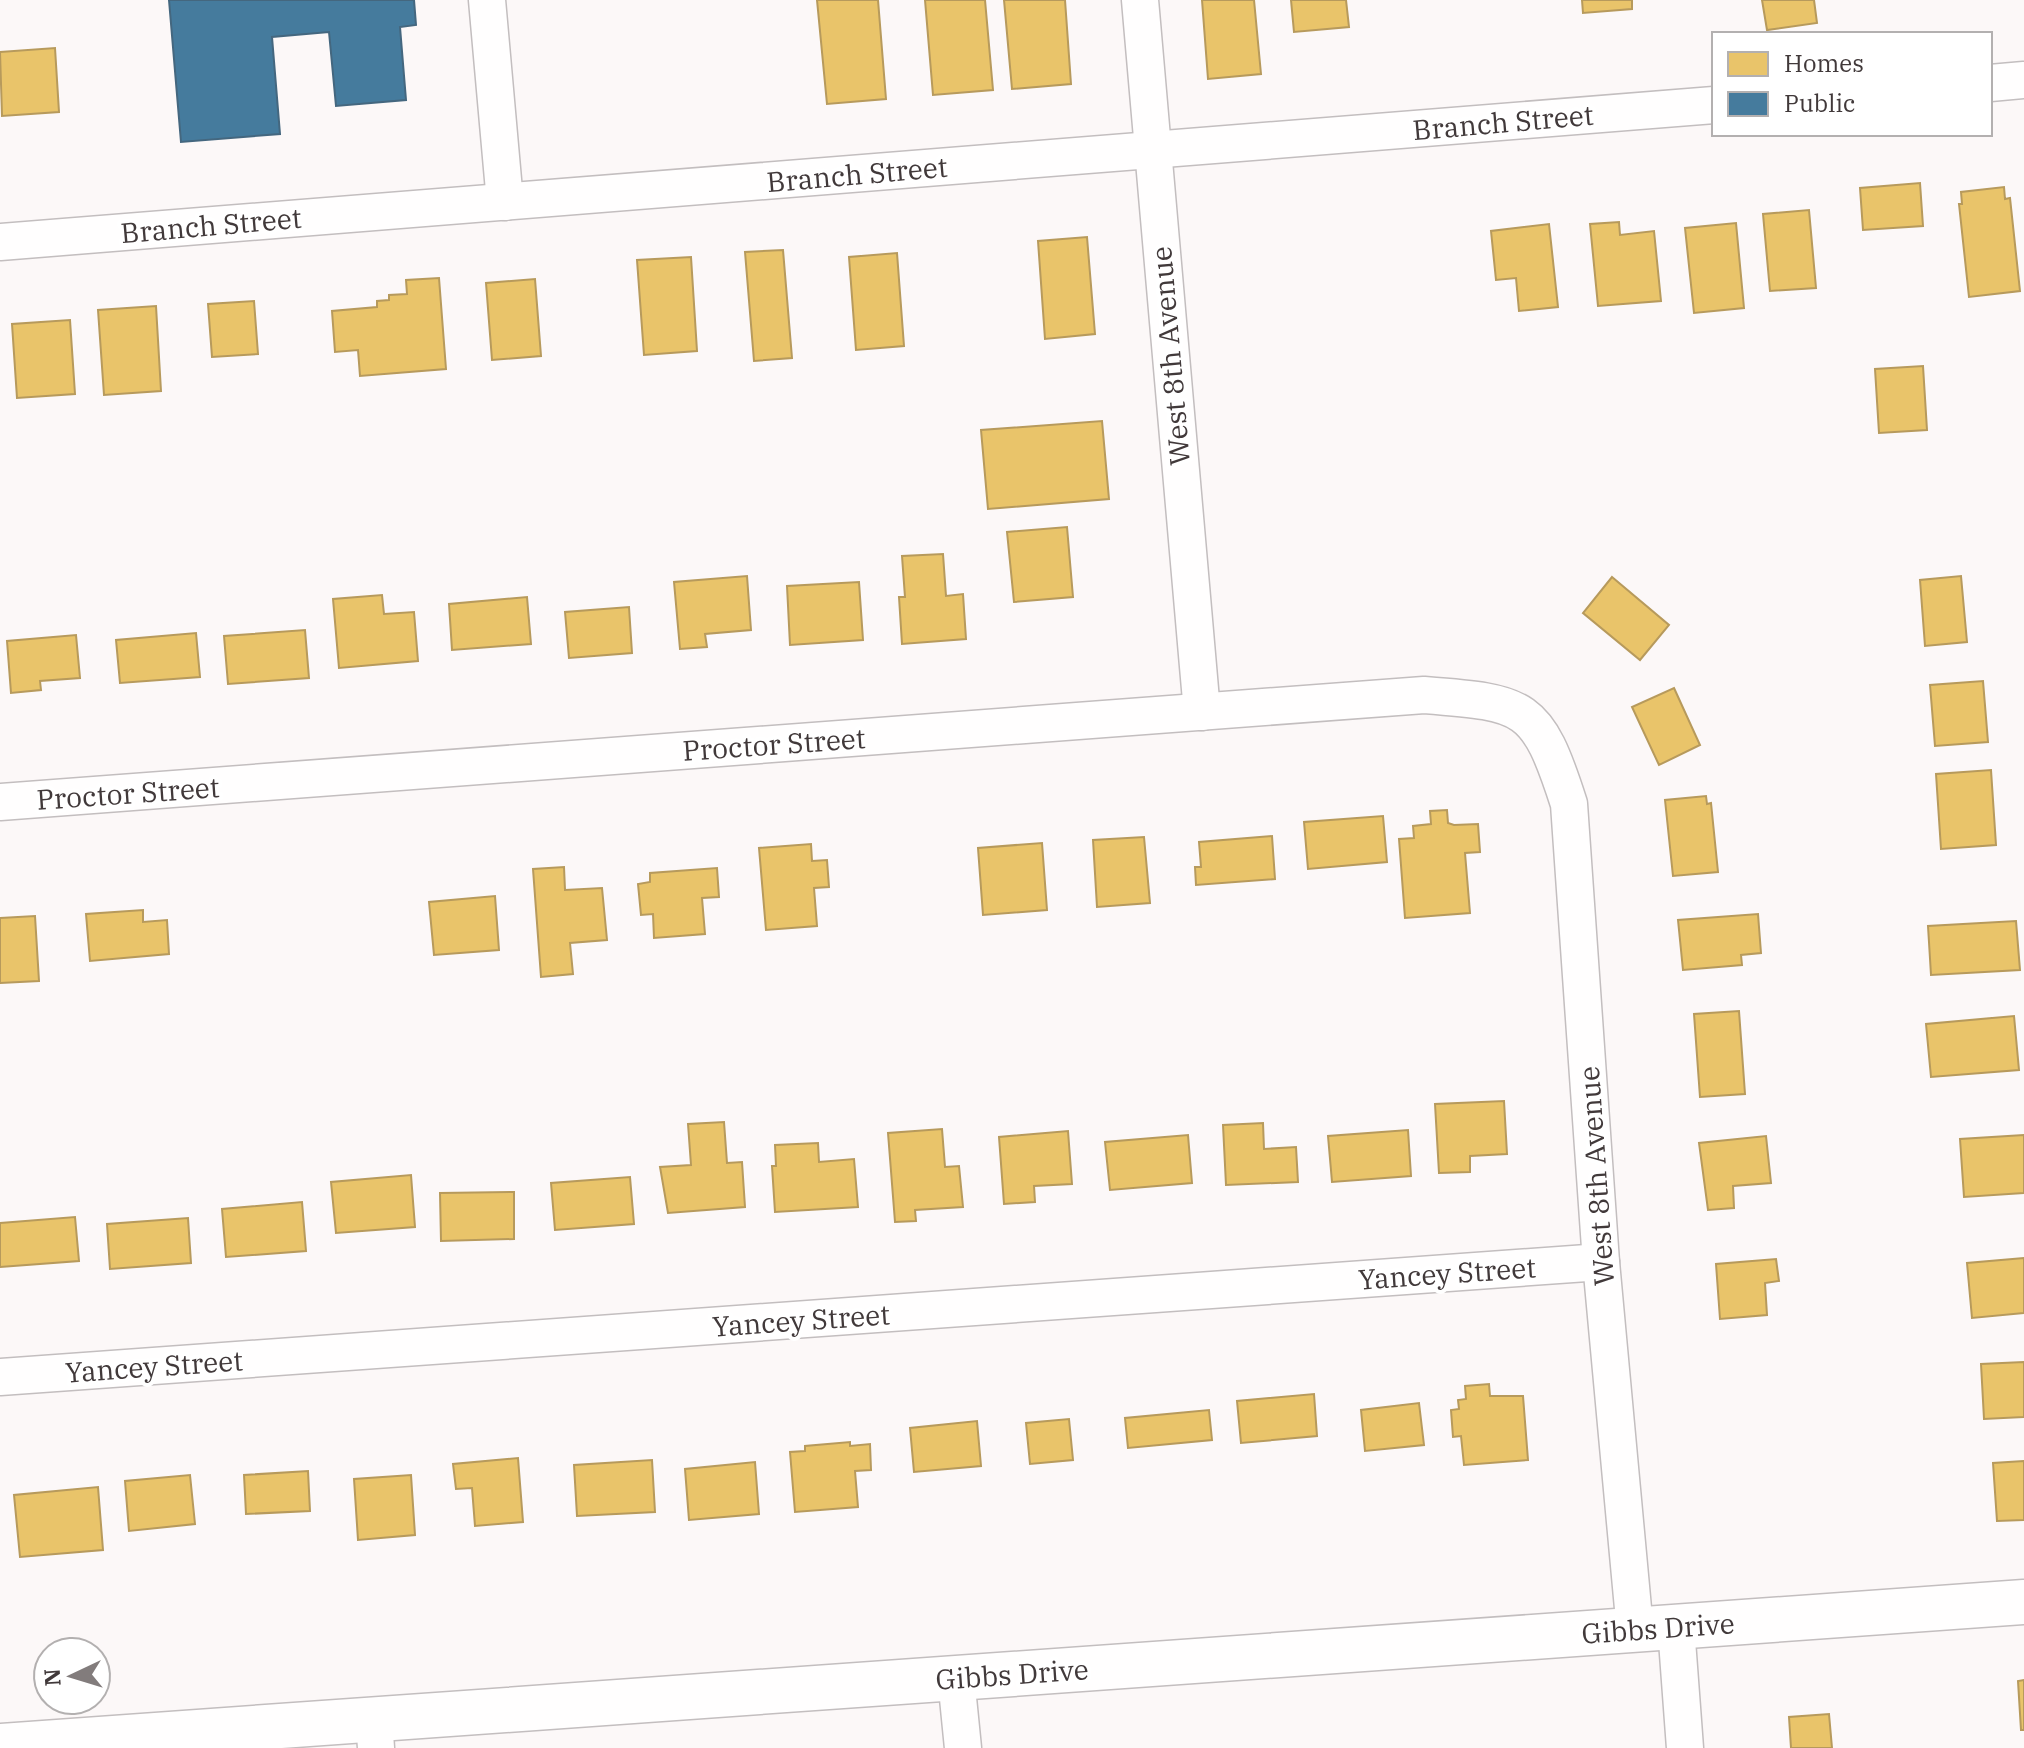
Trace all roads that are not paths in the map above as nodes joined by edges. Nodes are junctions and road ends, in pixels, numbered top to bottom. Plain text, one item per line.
1 (487, 0) edge
2 (1140, 0) edge
3 (2024, 80) edge
4 (1992, 83) edge
5 (1712, 105) edge
6 (1152, 150) junction
7 (505, 202) junction
8 (0, 242) edge
9 (1202, 712) junction
10 (1540, 728) joint
11 (0, 802) edge
12 (1601, 1262) junction
13 (0, 1377) edge
14 (2024, 1602) edge
15 (1656, 1629) junction
16 (956, 1678) junction
17 (375, 1733) edge
18 (0, 1746) edge
19 (963, 1748) edge
20 (1685, 1748) edge

1 - 7 street
2 - 6 street, West 8th Avenue
3 - 4 street
5 - 6 street, Branch Street
6 - 7 street, Branch Street
6 - 9 street, West 8th Avenue
7 - 8 street, Branch Street
9 - 10 street, Proctor Street
9 - 11 street, Proctor Street
10 - 12 street, West 8th Avenue
12 - 13 street, Yancey Street
12 - 15 street, West 8th Avenue
14 - 15 street, Gibbs Drive
15 - 16 street, Gibbs Drive
15 - 20 street, West 8th Avenue
16 - 17 street, Gibbs Drive
16 - 19 street
17 - 18 street, Gibbs Drive

